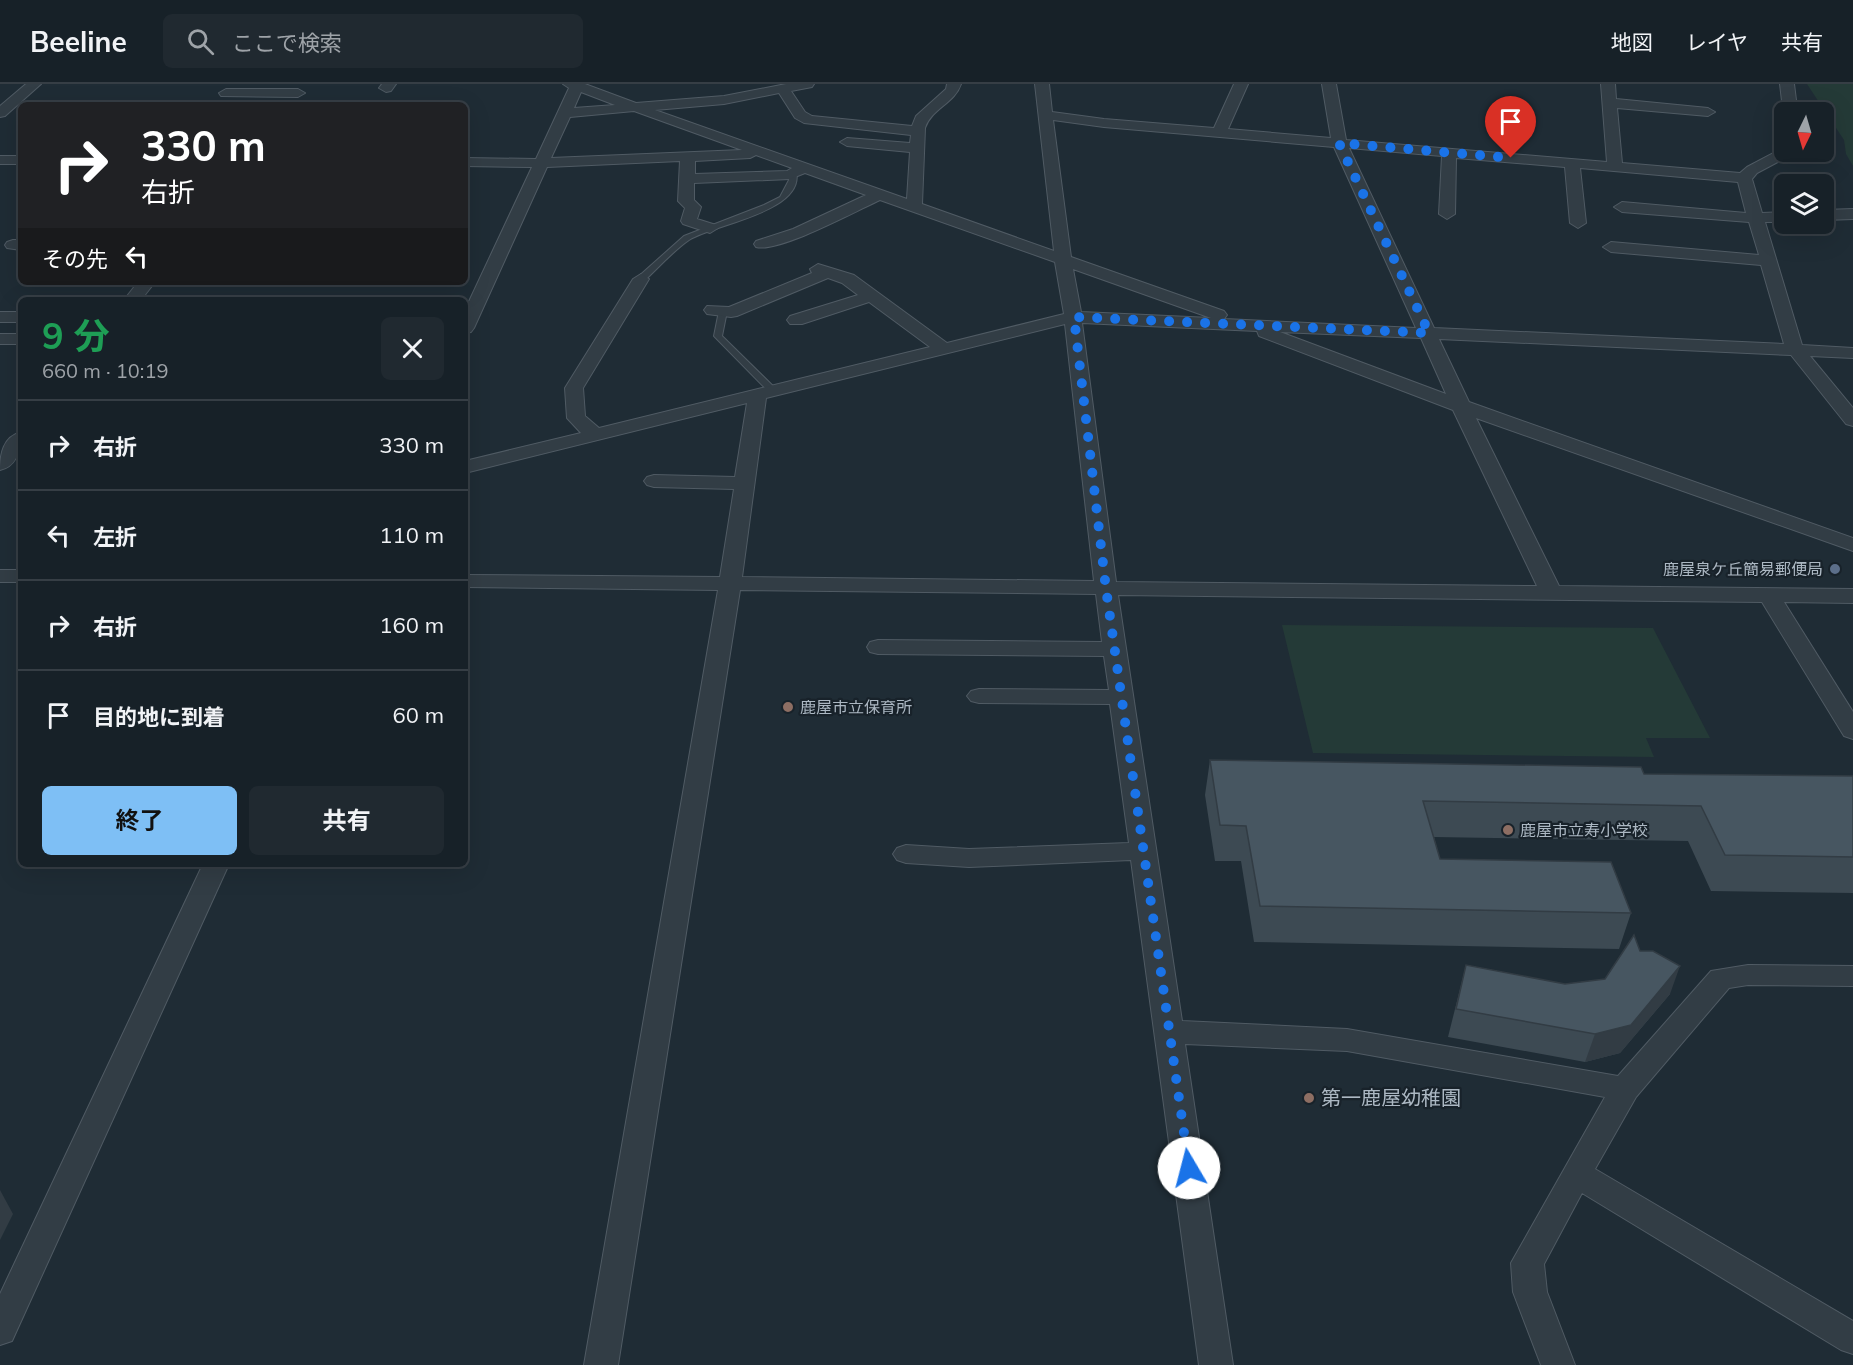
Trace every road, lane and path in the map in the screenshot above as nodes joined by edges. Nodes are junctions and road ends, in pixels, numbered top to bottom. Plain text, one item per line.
1 (34, 84) edge
2 (807, 84) edge
3 (954, 84) edge
4 (1042, 84) edge
5 (1240, 84) edge
6 (1329, 84) edge
7 (1608, 84) edge
8 (1787, 84) edge
9 (575, 85) edge
10 (302, 89) edge
11 (783, 90) junction
12 (226, 93) dead end
13 (291, 102) edge
14 (1791, 102) edge
15 (1610, 103) junction
16 (635, 108) junction
17 (1708, 112) dead end
18 (0, 113) edge
19 (565, 113) junction
20 (1046, 115) junction
21 (917, 131) junction
22 (1219, 133) junction
23 (846, 141) dead end
24 (1339, 143) junction
25 (917, 148) junction
26 (765, 153) junction
27 (1449, 153) junction
28 (688, 157) junction
29 (1774, 158) edge
30 (0, 160) edge
31 (18, 160) edge
32 (468, 162) edge
33 (542, 163) junction
34 (1572, 163) junction
35 (1616, 167) junction
36 (799, 170) junction
37 (1744, 178) junction
38 (687, 179) junction
39 (878, 195) junction
40 (1622, 207) dead end
41 (914, 208) junction
42 (1448, 214) dead end
43 (1834, 216) edge
44 (1774, 217) edge
45 (1852, 217) edge
46 (1756, 218) junction
47 (1578, 223) dead end
48 (710, 228) junction
49 (762, 244) dead end
50 (1611, 247) dead end
51 (1063, 261) junction
52 (1769, 261) junction
53 (640, 279) joint
54 (144, 285) edge
55 (871, 296) junction
56 (134, 297) edge
57 (718, 310) joint
58 (0, 317) edge
59 (18, 317) edge
60 (1074, 317) junction
61 (796, 320) dead end
62 (468, 322) edge
63 (1242, 324) junction
64 (1429, 333) junction
65 (0, 339) edge
66 (18, 339) edge
67 (1794, 348) junction
68 (944, 349) junction
69 (1853, 352) edge
70 (765, 393) junction
71 (1461, 406) junction
72 (1853, 420) edge
73 (595, 435) junction
74 (18, 442) edge
75 (0, 464) edge
76 (468, 466) edge
77 (654, 480) dead end
78 (745, 483) junction
79 (1853, 545) edge
80 (0, 576) edge
81 (18, 576) edge
82 (468, 581) edge
83 (730, 585) junction
84 (1106, 589) junction
85 (1551, 593) junction
86 (1769, 595) junction
87 (1853, 596) edge
88 (878, 647) dead end
89 (1115, 649) junction
90 (979, 696) dead end
91 (1122, 697) junction
92 (1853, 731) edge
93 (1144, 851) junction
94 (906, 854) dead end
95 (215, 867) edge
96 (1853, 976) edge
97 (1170, 1032) junction
98 (1625, 1089) junction
99 (1576, 1174) junction
100 (0, 1330) edge
101 (1853, 1340) edge
102 (601, 1365) edge
103 (1216, 1365) edge
104 (1558, 1365) edge

1 - 18 street
2 - 11 street
3 - 21 street
4 - 20 street
5 - 22 street
6 - 24 street
7 - 15 street
8 - 14 street
9 - 16 street
9 - 19 street
10 - 12 street
10 - 13 street
11 - 16 street
11 - 21 street
15 - 17 street
15 - 35 street
16 - 19 street
16 - 26 street
19 - 33 street
20 - 22 street
20 - 51 street
21 - 25 street
22 - 24 street
23 - 25 street
24 - 27 street
24 - 64 street
25 - 41 street
26 - 28 street
26 - 36 street
27 - 34 street
27 - 42 street
28 - 33 street
28 - 38 street
29 - 37 street
30 - 31 street
32 - 33 street
33 - 62 street
34 - 35 street
34 - 47 street
35 - 37 street
36 - 38 street
36 - 39 street
36 - 48 lane
37 - 46 street
38 - 48 street
39 - 41 street
39 - 49 street
40 - 46 street
41 - 51 street
43 - 45 street
44 - 46 street
46 - 52 street
48 - 53 lane
50 - 52 street
51 - 60 street
51 - 63 street
52 - 67 street
53 - 73 street
54 - 56 street
55 - 57 street
55 - 61 street
55 - 68 street
57 - 70 lane
58 - 59 street
60 - 63 street
60 - 68 street
60 - 84 street
63 - 64 street
63 - 71 street
64 - 67 street
64 - 71 street
65 - 66 street
67 - 69 street
67 - 72 street
68 - 70 street
70 - 73 street
70 - 78 street
71 - 79 street
71 - 85 street
73 - 76 street
74 - 75 street
77 - 78 street
78 - 83 street
80 - 81 street
82 - 83 street
83 - 84 street
83 - 102 street
84 - 85 street
84 - 89 street
85 - 86 street
86 - 87 street
86 - 92 street
88 - 89 street
89 - 91 street
90 - 91 street
91 - 93 street
93 - 94 street
93 - 97 street
95 - 100 street
96 - 98 street
97 - 98 street
97 - 103 street
98 - 99 street
99 - 101 street
99 - 104 street

